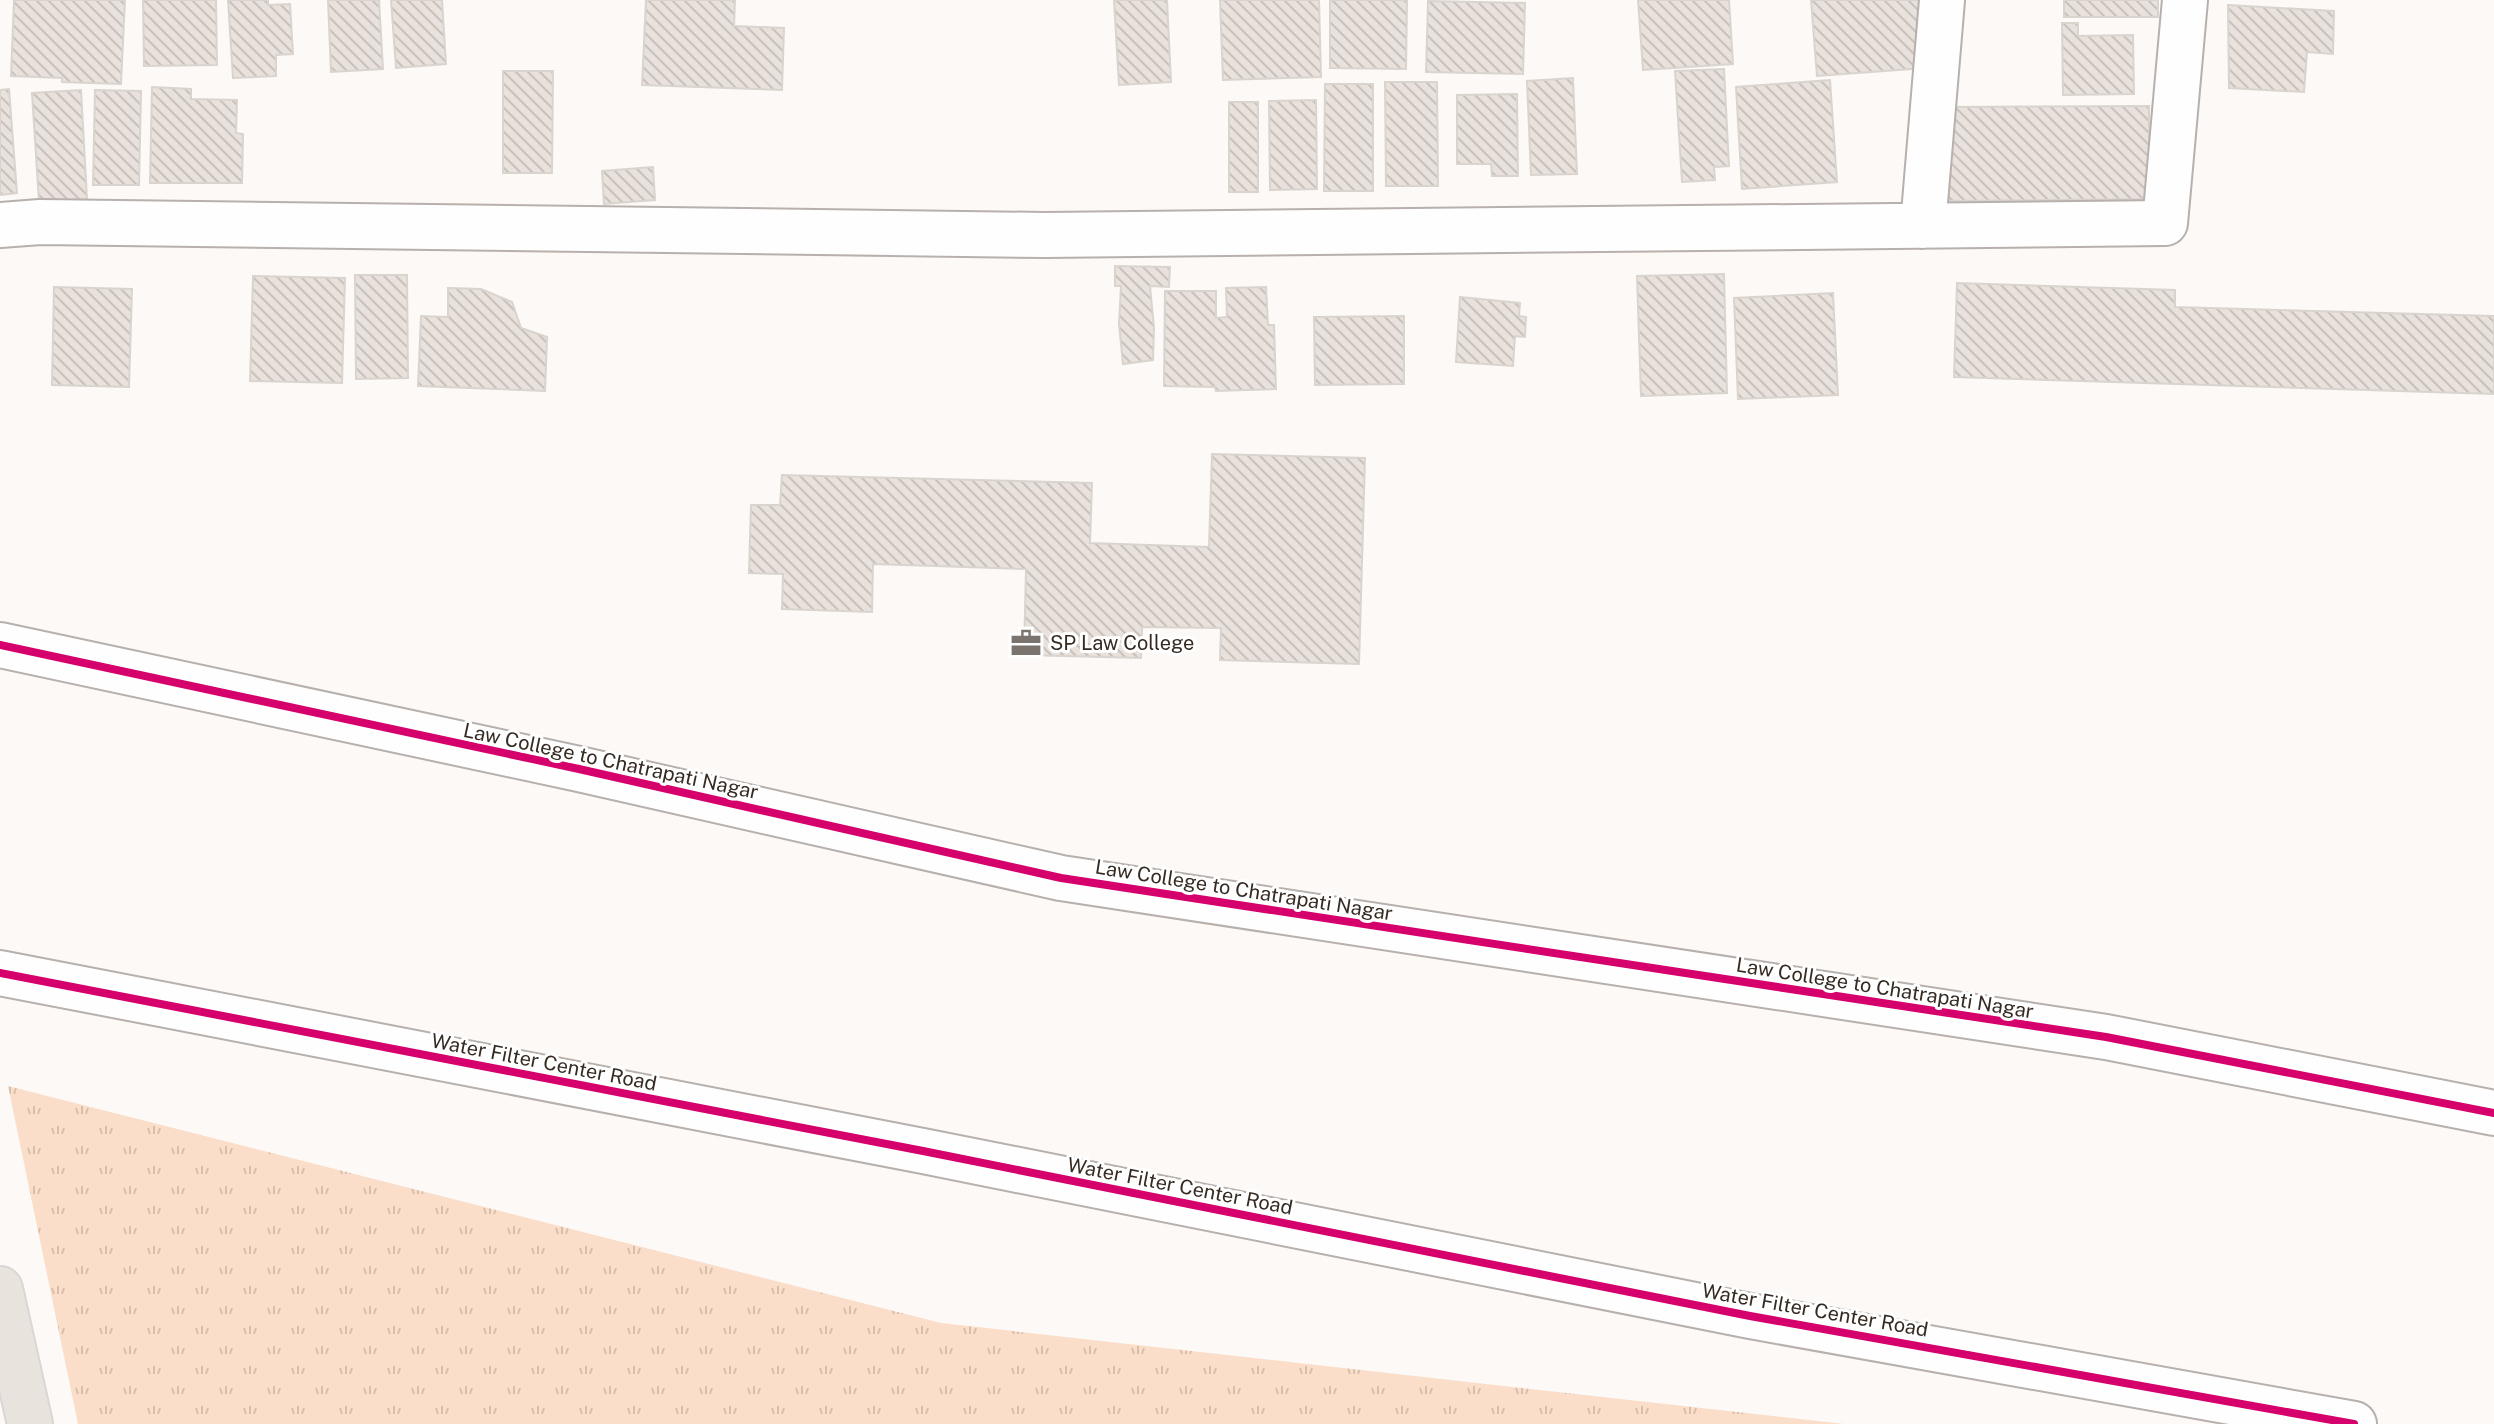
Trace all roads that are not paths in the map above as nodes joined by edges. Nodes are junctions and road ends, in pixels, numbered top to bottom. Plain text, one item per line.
1 (1942, 0) edge
2 (2185, 0) edge
3 (0, 225) edge
4 (1923, 226) junction
5 (0, 645) edge
6 (0, 973) edge
7 (2494, 1113) edge
8 (0, 1289) edge
9 (30, 1424) edge
10 (2354, 1424) edge

1 - 4 street
2 - 4 street
3 - 4 street
5 - 7 street, Law College to Chatrapati Nagar
6 - 10 street, Water Filter Center Road
8 - 9 main road

